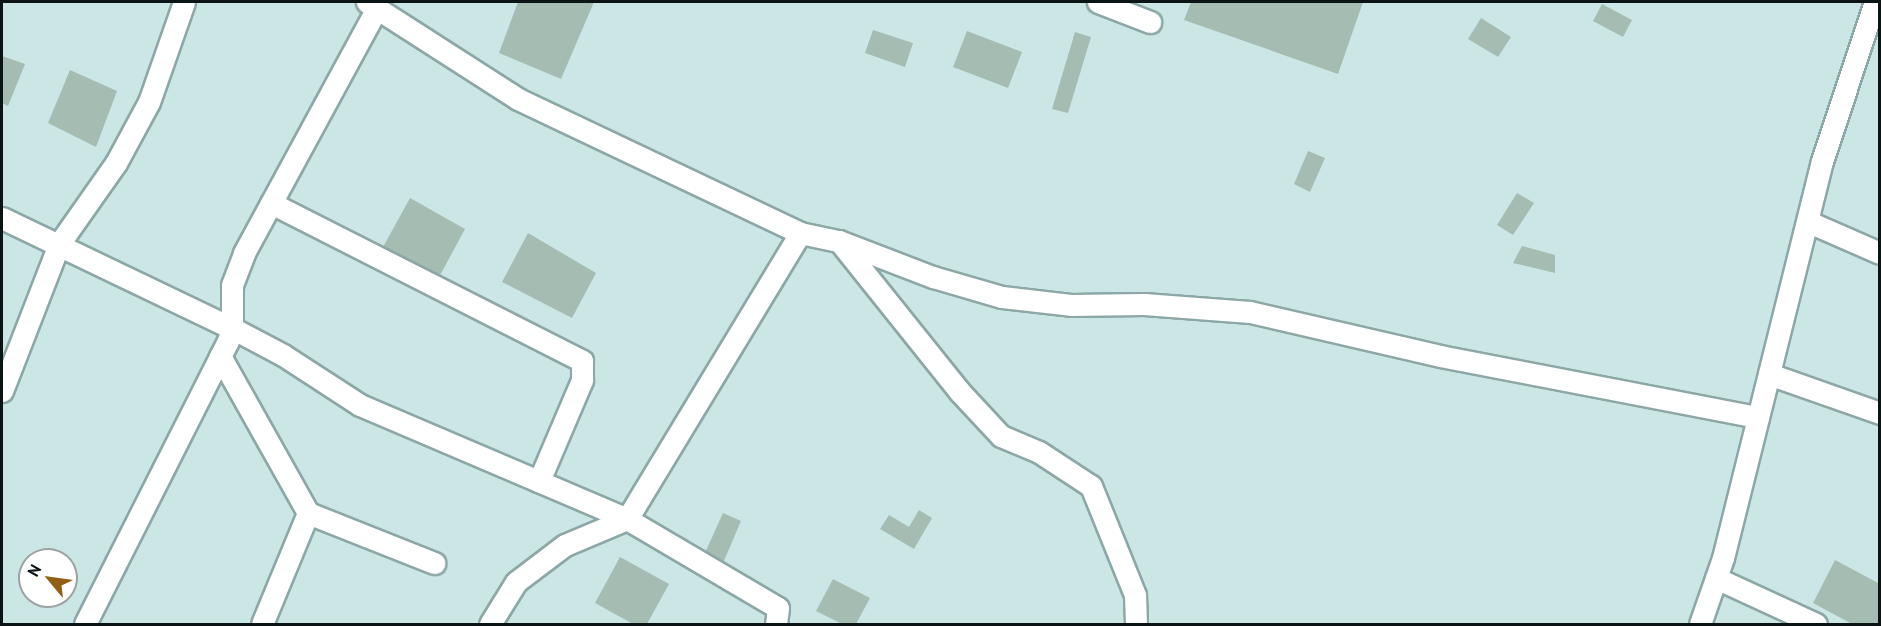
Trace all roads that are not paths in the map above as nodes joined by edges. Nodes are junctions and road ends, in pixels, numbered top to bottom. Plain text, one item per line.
1 (184, 2) edge
2 (1098, 2) edge
3 (1875, 2) edge
4 (372, 5) edge
5 (1150, 22) dead end
6 (271, 202) junction
7 (2, 218) edge
8 (1809, 222) junction
9 (800, 233) junction
10 (839, 241) junction
11 (59, 244) junction
12 (1880, 253) edge
13 (232, 328) junction
14 (220, 356) junction
15 (1769, 374) junction
16 (2, 392) edge
17 (1880, 413) edge
18 (1758, 417) junction
19 (539, 481) junction
20 (308, 513) junction
21 (627, 519) junction
22 (434, 564) dead end
23 (1716, 578) junction
24 (85, 624) edge
25 (262, 624) edge
26 (490, 624) edge
27 (776, 624) edge
28 (1136, 624) edge
29 (1700, 624) edge
30 (1816, 624) edge

1 - 11 street
2 - 5 street
3 - 8 street
4 - 6 street
4 - 9 street
6 - 13 street
6 - 19 street
7 - 11 street
8 - 12 street
8 - 15 street
9 - 10 street
9 - 21 street
10 - 18 street
10 - 28 street
11 - 13 street
11 - 16 street
13 - 14 street
13 - 19 street
14 - 20 street
14 - 24 street
15 - 17 street
15 - 18 street
18 - 23 street
19 - 21 street
20 - 22 street
20 - 25 street
21 - 26 street
21 - 27 street
23 - 29 street
23 - 30 street

